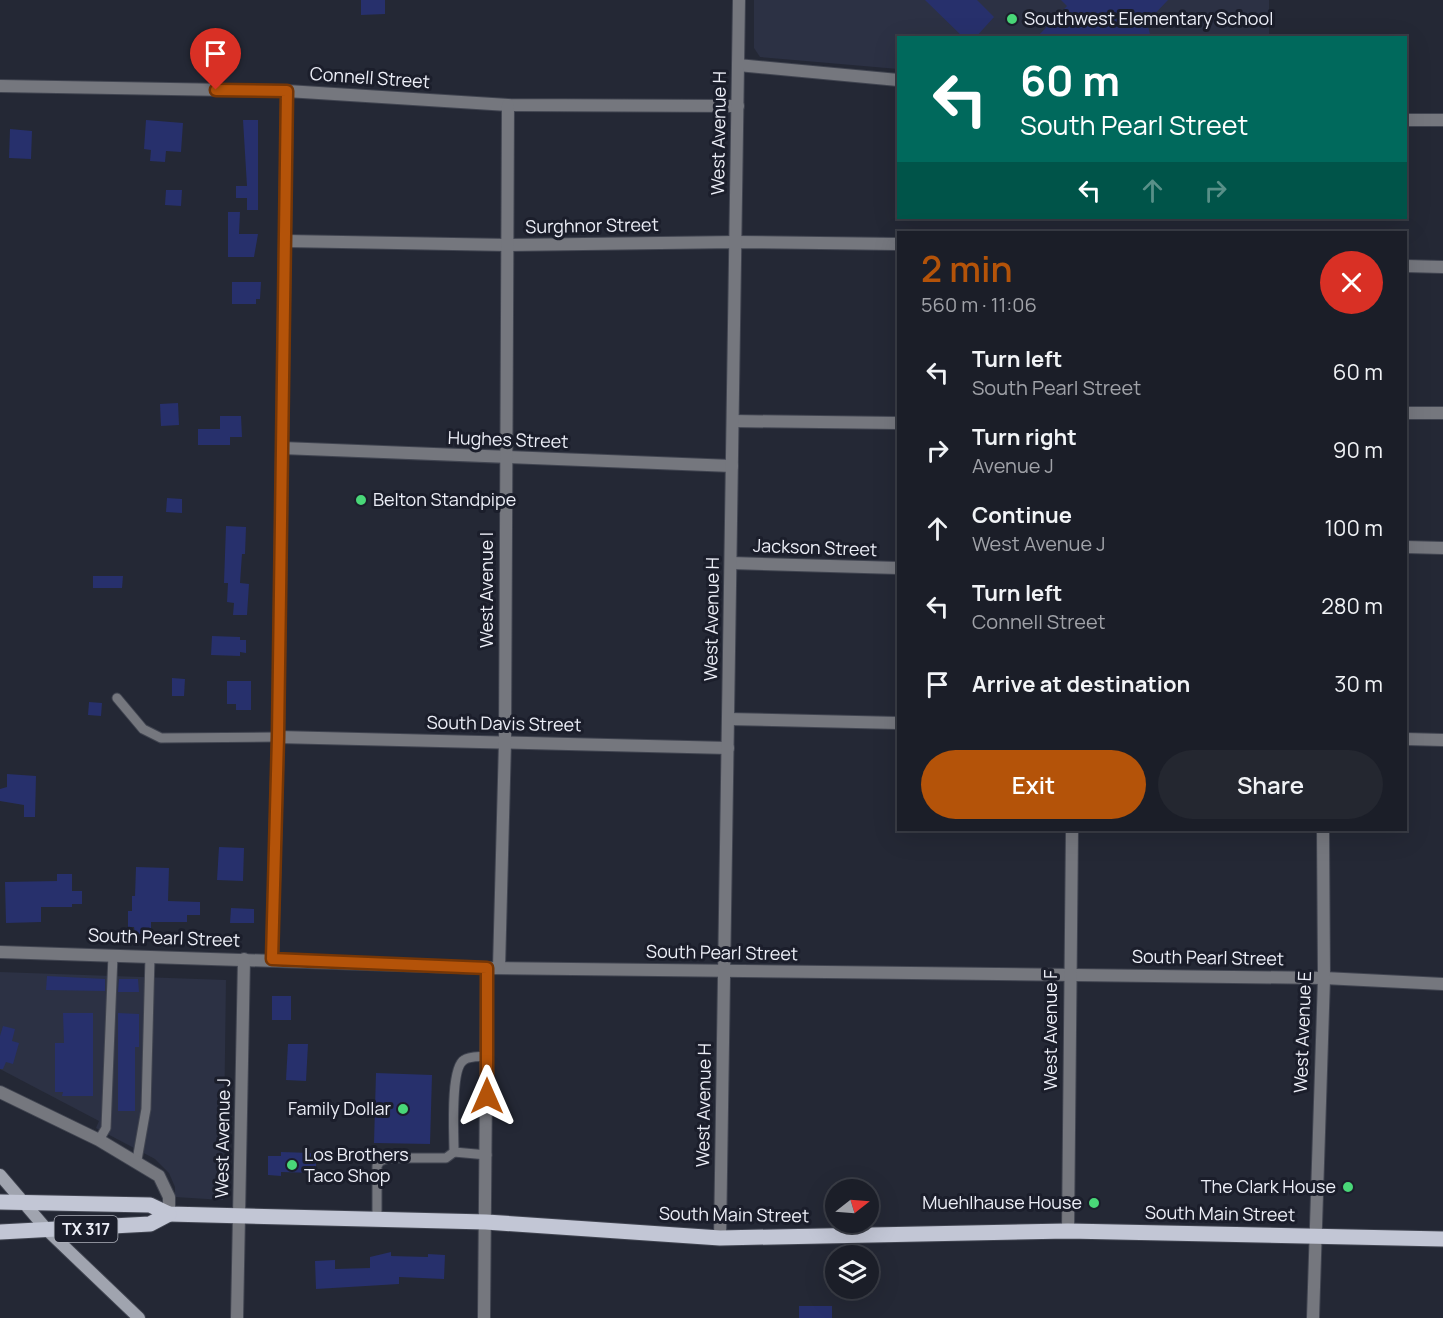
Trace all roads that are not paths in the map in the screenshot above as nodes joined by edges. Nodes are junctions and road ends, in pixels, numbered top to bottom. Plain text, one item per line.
1 (739, 0) edge
2 (738, 65) junction
3 (897, 80) edge
4 (0, 86) edge
5 (287, 91) junction
6 (508, 105) junction
7 (738, 106) junction
8 (1407, 120) edge
9 (1443, 120) edge
10 (286, 240) junction
11 (736, 242) junction
12 (897, 244) edge
13 (508, 245) junction
14 (1407, 266) edge
15 (1443, 267) edge
16 (1407, 413) edge
17 (1443, 414) edge
18 (733, 421) junction
19 (897, 423) edge
20 (282, 448) junction
21 (505, 458) junction
22 (732, 466) junction
23 (1407, 547) edge
24 (1443, 548) edge
25 (731, 563) junction
26 (897, 568) edge
27 (117, 698) dead end
28 (728, 719) junction
29 (897, 723) edge
30 (278, 737) junction
31 (1407, 739) edge
32 (1443, 740) edge
33 (505, 742) junction
34 (728, 748) junction
35 (1072, 831) edge
36 (1323, 831) edge
37 (0, 952) edge
38 (113, 955) junction
39 (150, 956) junction
40 (244, 959) junction
41 (272, 959) junction
42 (493, 968) junction
43 (724, 972) junction
44 (1069, 974) junction
45 (1324, 978) junction
46 (1443, 984) edge
47 (487, 1056) junction
48 (0, 1092) edge
49 (99, 1140) junction
50 (454, 1152) junction
51 (487, 1155) junction
52 (137, 1160) junction
53 (0, 1175) edge
54 (0, 1202) edge
55 (23, 1203) junction
56 (169, 1214) junction
57 (239, 1217) junction
58 (376, 1217) junction
59 (486, 1222) junction
60 (48, 1231) junction
61 (0, 1232) edge
62 (1068, 1232) junction
63 (1314, 1235) junction
64 (720, 1238) junction
65 (1443, 1239) edge
66 (139, 1318) edge
67 (237, 1318) edge
68 (484, 1318) edge
69 (1313, 1318) edge

1 - 2 street, West Avenue H
2 - 3 street
2 - 7 street, West Avenue H
4 - 5 street, Connell Street
5 - 6 street, Connell Street
5 - 10 street
6 - 7 street, Connell Street
6 - 13 street, West Avenue I
7 - 11 street, West Avenue H
8 - 9 street
10 - 13 street, Surghnor Street
10 - 20 street
11 - 12 street, Surghnor Street
11 - 13 street, Surghnor Street
11 - 18 street, West Avenue H
13 - 21 street, West Avenue I
14 - 15 street
16 - 17 street
18 - 19 street
18 - 22 street, West Avenue H
20 - 21 street, Hughes Street
20 - 30 street
21 - 22 street, Hughes Street
21 - 33 street, West Avenue I
22 - 25 street, West Avenue H
23 - 24 street
25 - 26 street, Jackson Street
25 - 28 street, West Avenue H
27 - 30 lane
28 - 29 street
28 - 34 street, West Avenue H
30 - 33 street, South Davis Street
30 - 41 street
31 - 32 street
33 - 34 street, South Davis Street
33 - 42 street, West Avenue I
34 - 43 street, West Avenue H
35 - 44 street, West Avenue F
36 - 45 street, West Avenue E
37 - 38 street, South Pearl Street
38 - 39 street, South Pearl Street
38 - 49 lane
39 - 40 street, South Pearl Street
39 - 52 lane
40 - 41 street, South Pearl Street
40 - 57 street, West Avenue J
41 - 42 street, South Pearl Street
42 - 43 street, South Pearl Street
42 - 47 street, West Avenue I
43 - 44 street, South Pearl Street
43 - 64 street, West Avenue H
44 - 45 street, South Pearl Street
44 - 62 street, West Avenue F
45 - 46 street, South Pearl Street
45 - 63 street, West Avenue E
47 - 50 lane
47 - 51 street, West Avenue I
48 - 49 street
49 - 52 street
50 - 51 lane
50 - 58 lane
51 - 59 street, West Avenue I
52 - 56 street
53 - 55 main road
54 - 55 main road, South Main Street / TX 317
55 - 56 main road, South Main Street / TX 317
55 - 60 main road
56 - 57 main road, South Main Street / TX 317
56 - 60 main road, South Main Street / TX 317
57 - 58 main road, South Main Street / TX 317
57 - 67 street, West Avenue J
58 - 59 main road, South Main Street / TX 317
59 - 64 main road, South Main Street / TX 317
59 - 68 street, West Avenue I
60 - 61 main road, South Main Street / TX 317
60 - 66 main road
62 - 63 main road, South Main Street / TX 317
62 - 64 main road, South Main Street / TX 317
63 - 65 main road, South Main Street / TX 317
63 - 69 street, West Avenue E

